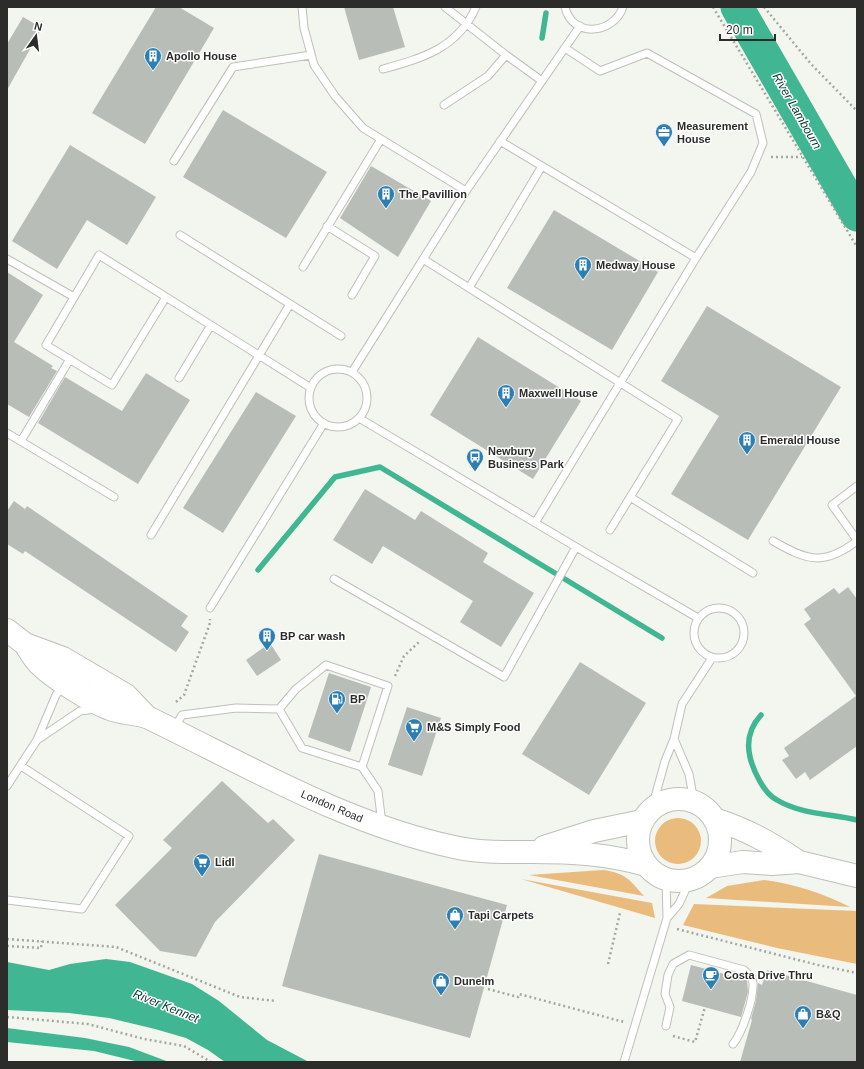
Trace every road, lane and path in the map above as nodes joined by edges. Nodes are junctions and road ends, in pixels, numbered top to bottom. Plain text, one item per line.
1 (302, 7) edge
2 (445, 7) edge
3 (476, 7) edge
4 (565, 7) edge
5 (622, 7) edge
6 (713, 7) edge
7 (764, 7) edge
8 (467, 24) junction
9 (580, 26) junction
10 (565, 48) junction
11 (311, 55) junction
12 (506, 55) junction
13 (383, 69) dead end
14 (542, 81) junction
15 (444, 105) dead end
16 (857, 111) edge
17 (381, 139) junction
18 (500, 142) junction
19 (758, 157) junction
20 (803, 157) junction
21 (174, 161) dead end
22 (542, 166) junction
23 (466, 191) junction
24 (327, 226) junction
25 (180, 235) dead end
26 (857, 247) edge
27 (696, 258) junction
28 (7, 259) edge
29 (423, 259) junction
30 (303, 267) dead end
31 (469, 288) junction
32 (352, 295) dead end
33 (74, 297) junction
34 (166, 297) junction
35 (290, 304) junction
36 (211, 325) junction
37 (341, 336) dead end
38 (260, 356) junction
39 (70, 359) junction
40 (352, 372) junction
41 (179, 378) dead end
42 (620, 384) junction
43 (311, 388) junction
44 (359, 418) junction
45 (324, 423) junction
46 (7, 433) edge
47 (20, 441) junction
48 (857, 486) edge
49 (114, 497) dead end
50 (630, 497) junction
51 (535, 523) junction
52 (610, 530) dead end
53 (151, 535) dead end
54 (857, 540) edge
55 (773, 542) dead end
56 (576, 547) junction
57 (753, 573) dead end
58 (334, 579) dead end
59 (210, 608) joint
60 (698, 618) junction
61 (7, 630) edge
62 (428, 633) junction
63 (25, 644) junction
64 (712, 658) junction
65 (394, 679) dead end
66 (59, 687) junction
67 (176, 702) dead end
68 (279, 709) junction
69 (110, 710) junction
70 (147, 717) junction
71 (173, 730) junction
72 (674, 739) junction
73 (37, 740) junction
74 (21, 766) junction
75 (362, 767) junction
76 (7, 786) edge
77 (694, 802) junction
78 (647, 815) junction
79 (714, 819) junction
80 (383, 826) junction
81 (530, 852) junction
82 (799, 862) junction
83 (646, 865) junction
84 (710, 866) junction
85 (857, 876) edge
86 (666, 879) junction
87 (690, 880) junction
88 (7, 900) edge
89 (620, 913) dead end
90 (667, 918) junction
91 (687, 932) dead end
92 (7, 939) edge
93 (42, 941) junction
94 (7, 946) edge
95 (608, 964) dead end
96 (857, 973) edge
97 (488, 989) dead end
98 (276, 1001) dead end
99 (705, 1007) dead end
100 (7, 1017) edge
101 (625, 1023) dead end
102 (666, 1026) dead end
103 (666, 1034) dead end
104 (732, 1044) dead end
105 (211, 1062) edge
106 (624, 1062) edge

1 - 11 lane
2 - 8 lane
3 - 8 lane
4 - 9 lane
5 - 9 lane
6 - 20 path
7 - 16 path
8 - 12 lane
8 - 13 lane
9 - 10 lane
10 - 14 lane
10 - 19 lane
11 - 17 lane
11 - 21 lane
12 - 14 lane
12 - 15 lane
14 - 18 lane
17 - 23 lane
17 - 24 lane
18 - 22 lane
18 - 23 lane
19 - 20 path
19 - 27 lane
20 - 26 path
22 - 27 lane
22 - 31 lane
23 - 29 lane
24 - 30 lane
24 - 32 lane
25 - 35 lane
27 - 42 lane
28 - 33 lane
29 - 31 lane
29 - 40 lane
31 - 42 lane
33 - 34 lane
33 - 39 lane
34 - 36 lane
34 - 39 lane
35 - 37 lane
35 - 38 lane
36 - 38 lane
36 - 41 lane
38 - 43 lane
38 - 53 lane
39 - 47 lane
40 - 43 lane
40 - 44 lane
42 - 50 lane
42 - 51 lane
43 - 45 lane
44 - 45 lane
44 - 51 lane
45 - 59 lane
46 - 47 lane
47 - 49 lane
48 - 54 lane
50 - 52 lane
50 - 57 lane
51 - 56 lane
54 - 55 lane
56 - 60 lane
56 - 62 lane
58 - 62 lane
59 - 67 path
60 - 64 lane
60 - 64 lane
61 - 63 main road, London Road
62 - 65 path
63 - 66 main road, London Road
63 - 70 main road, London Road
64 - 72 lane
66 - 69 main road, London Road
66 - 73 lane
68 - 71 lane
68 - 75 lane
68 - 75 lane
69 - 70 main road, London Road
69 - 73 lane
70 - 71 main road, London Road
71 - 80 main road, London Road
72 - 77 lane
72 - 78 lane
73 - 74 lane
74 - 76 lane
74 - 88 lane
75 - 80 lane
77 - 78 main road
77 - 79 main road
78 - 81 main road, London Road
78 - 83 main road
79 - 82 main road
79 - 84 main road
80 - 81 main road, London Road
81 - 83 main road, London Road
82 - 84 main road
82 - 85 main road
83 - 86 main road
84 - 87 main road
86 - 87 main road
86 - 90 lane
87 - 90 lane
89 - 95 path
90 - 106 lane
91 - 96 path
92 - 93 path
93 - 94 path
93 - 98 path
97 - 101 path
99 - 103 path
100 - 105 path
102 - 104 lane

